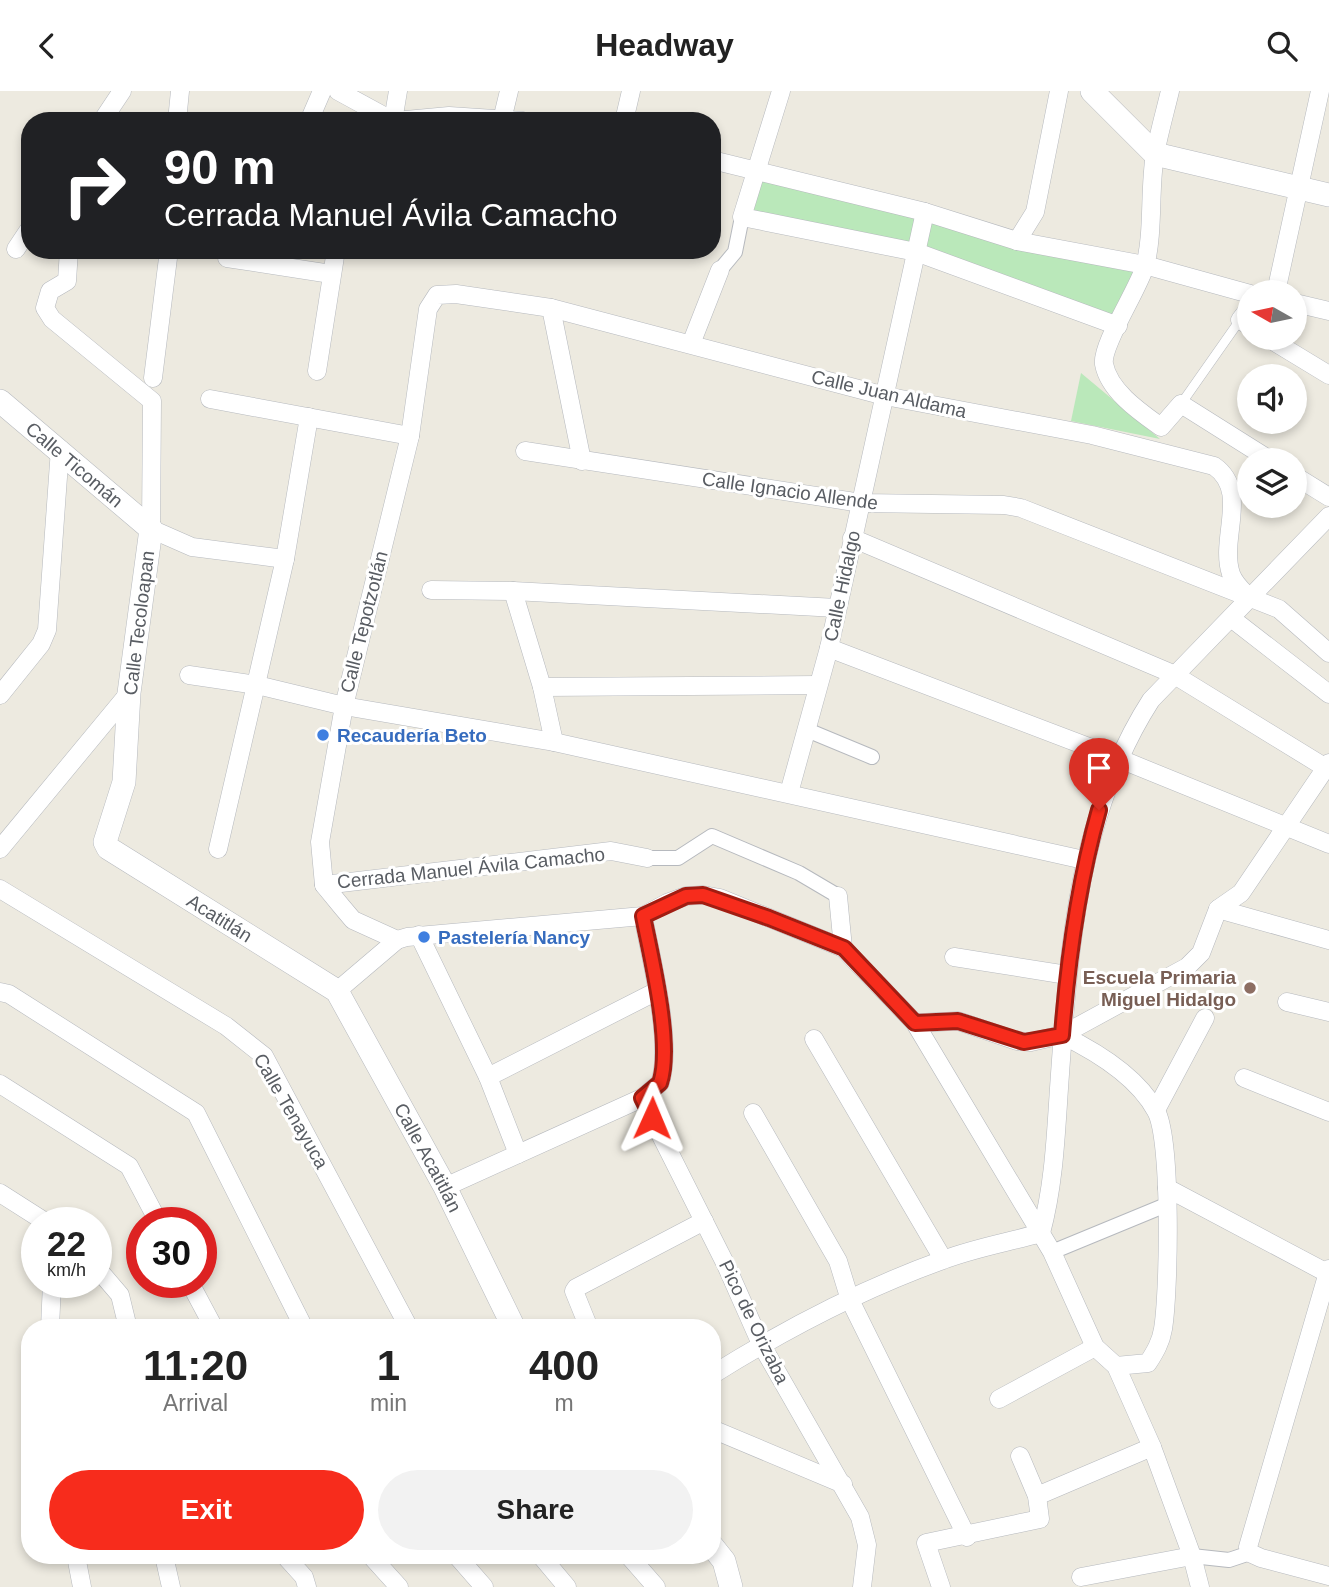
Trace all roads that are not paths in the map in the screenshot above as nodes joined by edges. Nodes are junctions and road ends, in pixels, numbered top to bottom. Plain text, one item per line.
1 (122, 91) edge
2 (180, 91) edge
3 (322, 91) edge
4 (338, 91) edge
5 (398, 91) edge
6 (509, 91) edge
7 (631, 91) edge
8 (781, 91) edge
9 (1059, 91) edge
10 (1092, 91) edge
11 (1170, 91) edge
12 (1320, 91) edge
13 (108, 112) edge
14 (178, 112) edge
15 (313, 112) edge
16 (377, 112) edge
17 (395, 112) edge
18 (504, 112) edge
19 (626, 112) edge
20 (1155, 154) junction
21 (721, 162) edge
22 (758, 171) junction
23 (1300, 189) junction
24 (1329, 195) edge
25 (925, 212) junction
26 (742, 217) junction
27 (1017, 241) junction
28 (21, 242) edge
29 (16, 249) dead end
30 (916, 251) junction
31 (68, 259) edge
32 (168, 259) edge
33 (234, 259) edge
34 (334, 259) edge
35 (1145, 265) junction
36 (720, 269) joint
37 (331, 274) junction
38 (1279, 280) edge
39 (1237, 290) edge
40 (1307, 306) edge
41 (551, 308) junction
42 (428, 309) joint
43 (1329, 311) edge
44 (1118, 326) junction
45 (1237, 330) edge
46 (691, 344) junction
47 (1288, 350) edge
48 (317, 371) dead end
49 (1329, 375) edge
50 (153, 378) dead end
51 (885, 396) junction
52 (210, 399) dead end
53 (0, 401) edge
54 (1181, 404) junction
55 (309, 417) junction
56 (410, 436) junction
57 (1251, 448) edge
58 (60, 449) junction
59 (524, 451) dead end
60 (582, 461) junction
61 (1307, 483) edge
62 (1329, 497) edge
63 (861, 503) junction
64 (1329, 516) edge
65 (151, 529) junction
66 (852, 538) junction
67 (285, 559) junction
68 (431, 590) dead end
69 (513, 591) junction
70 (1251, 599) junction
71 (837, 608) junction
72 (1231, 618) junction
73 (829, 647) junction
74 (1329, 653) edge
75 (1173, 674) junction
76 (189, 675) dead end
77 (257, 685) junction
78 (818, 685) junction
79 (542, 687) junction
80 (129, 693) junction
81 (1329, 694) edge
82 (0, 695) edge
83 (344, 706) junction
84 (807, 730) junction
85 (554, 742) junction
86 (872, 757) dead end
87 (1120, 759) junction
88 (1327, 766) edge
89 (789, 793) junction
90 (1288, 828) junction
91 (105, 842) joint
92 (1329, 844) edge
93 (0, 849) edge
94 (218, 849) dead end
95 (647, 858) joint
96 (1084, 860) junction
97 (324, 885) junction
98 (0, 889) edge
99 (838, 896) joint
100 (1218, 909) junction
101 (643, 916) junction
102 (419, 935) junction
103 (397, 940) junction
104 (1329, 940) edge
105 (844, 948) junction
106 (954, 957) dead end
107 (1067, 975) junction
108 (337, 991) junction
109 (657, 991) junction
110 (0, 992) edge
111 (1287, 1002) dead end
112 (1329, 1012) edge
113 (1205, 1017) dead end
114 (915, 1023) junction
115 (1062, 1035) junction
116 (814, 1039) dead end
117 (488, 1077) junction
118 (1244, 1078) dead end
119 (0, 1084) edge
120 (642, 1098) junction
121 (1156, 1110) junction
122 (1329, 1112) edge
123 (753, 1113) dead end
124 (518, 1154) junction
125 (445, 1187) junction
126 (0, 1193) edge
127 (1166, 1196) junction
128 (22, 1207) edge
129 (151, 1207) edge
130 (704, 1221) junction
131 (1041, 1233) junction
132 (1052, 1252) junction
133 (943, 1259) junction
134 (1328, 1272) edge
135 (112, 1286) edge
136 (51, 1298) edge
137 (198, 1298) edge
138 (850, 1300) junction
139 (50, 1319) edge
140 (126, 1319) edge
141 (209, 1319) edge
142 (299, 1319) edge
143 (404, 1319) edge
144 (510, 1319) edge
145 (585, 1319) edge
146 (761, 1344) junction
147 (1095, 1347) junction
148 (1116, 1366) junction
149 (721, 1369) edge
150 (999, 1399) dead end
151 (721, 1433) edge
152 (1152, 1447) junction
153 (1020, 1456) dead end
154 (843, 1484) junction
155 (1037, 1496) junction
156 (967, 1537) junction
157 (1250, 1553) junction
158 (1192, 1556) junction
159 (721, 1558) edge
160 (78, 1564) edge
161 (166, 1564) edge
162 (292, 1564) edge
163 (378, 1564) edge
164 (464, 1564) edge
165 (548, 1564) edge
166 (636, 1564) edge
167 (1329, 1576) edge
168 (1080, 1577) dead end
169 (82, 1587) edge
170 (171, 1587) edge
171 (307, 1587) edge
172 (399, 1587) edge
173 (484, 1587) edge
174 (567, 1587) edge
175 (656, 1587) edge
176 (731, 1587) edge
177 (862, 1587) edge
178 (940, 1587) edge
179 (1200, 1587) edge

1 - 13 street
2 - 14 street
3 - 15 street
4 - 16 street
5 - 17 street
6 - 18 street
7 - 19 street
8 - 22 street
9 - 27 street
10 - 20 street
11 - 20 street
12 - 23 street
20 - 23 street
20 - 35 street
21 - 22 street
22 - 25 street
22 - 26 street
23 - 24 street
23 - 38 street
25 - 27 street
25 - 30 street, Calle Hidalgo
26 - 30 street
26 - 36 street
27 - 35 street
28 - 29 street
30 - 44 street
30 - 51 street, Calle Hidalgo
31 - 65 street, Calle Tecoloapan
32 - 50 street
33 - 37 street
34 - 37 street
35 - 39 street
35 - 44 street
36 - 46 street
37 - 48 street
40 - 43 street
41 - 42 street, Calle Juan Aldama
41 - 46 street, Calle Juan Aldama
41 - 60 street
42 - 56 street, Calle Tepotzotlán
44 - 54 street
45 - 54 lane
46 - 51 street, Calle Juan Aldama
47 - 49 street
51 - 63 street, Calle Hidalgo
51 - 70 street, Calle Juan Aldama
52 - 55 street
53 - 58 street, Calle Ticomán
54 - 57 street
55 - 56 street
55 - 67 street
56 - 83 street, Calle Tepotzotlán
58 - 65 street, Calle Ticomán
58 - 82 street
59 - 60 street, Calle Ignacio Allende
60 - 63 street, Calle Ignacio Allende
61 - 62 street
63 - 66 street, Calle Hidalgo
63 - 70 street, Calle Ignacio Allende
64 - 70 street
65 - 67 street
65 - 80 street, Calle Tecoloapan
66 - 71 street, Calle Hidalgo
66 - 75 street
67 - 77 street
68 - 69 street
69 - 71 street
69 - 79 street
70 - 72 street
70 - 74 street, Calle Ignacio Allende
71 - 73 street, Calle Hidalgo
72 - 75 street
72 - 81 street
73 - 78 street, Calle Hidalgo
73 - 87 street
75 - 87 street
75 - 88 street
76 - 77 street
77 - 83 street
77 - 94 street
78 - 79 street
78 - 84 street, Calle Hidalgo
79 - 85 street
80 - 91 street, Calle Tecoloapan
80 - 93 street
83 - 85 street
83 - 97 street, Calle Tepotzotlán
84 - 86 street
84 - 89 street, Calle Hidalgo
85 - 89 street
87 - 90 street
87 - 96 street
88 - 90 street
89 - 96 street
90 - 92 street
90 - 100 street
91 - 108 street, Acatitlán
95 - 97 street, Cerrada Manuel Ávila Camacho
95 - 99 street, Cerrada Manuel Ávila Camacho
96 - 107 street
97 - 103 street
98 - 143 street, Calle Tenayuca
99 - 105 street, Cerrada Manuel Ávila Camacho
100 - 104 street
100 - 115 street
101 - 102 street
101 - 105 street
101 - 109 street
102 - 103 street
102 - 117 street
103 - 108 street
105 - 114 street
106 - 107 street
107 - 115 street
108 - 125 street, Calle Acatitlán
109 - 117 street
109 - 120 street
110 - 142 street
111 - 112 street
113 - 121 street
114 - 115 street
114 - 131 street
115 - 121 street
115 - 131 street
116 - 133 street
117 - 124 street
118 - 122 street
119 - 129 street
120 - 124 street
120 - 130 street, Pico de Orizaba
121 - 127 street
123 - 138 street
124 - 125 street
125 - 144 street, Calle Acatitlán
126 - 128 street
127 - 132 street
127 - 134 street
127 - 148 street
130 - 145 street
130 - 146 street, Pico de Orizaba
131 - 132 street
131 - 133 street
132 - 147 street
133 - 138 street
134 - 157 street
135 - 140 street
136 - 139 street
137 - 141 street
138 - 146 street
138 - 156 street
146 - 149 street
146 - 154 street, Pico de Orizaba
147 - 148 street
147 - 150 street
148 - 152 street
151 - 154 street
152 - 155 street
152 - 158 street
153 - 155 street
154 - 177 street, Pico de Orizaba
155 - 156 street
156 - 178 street
157 - 158 street
157 - 167 street
158 - 168 street
158 - 179 street
159 - 176 street
160 - 169 street
161 - 170 street
162 - 171 street
163 - 172 street
164 - 173 street
165 - 174 street
166 - 175 street

